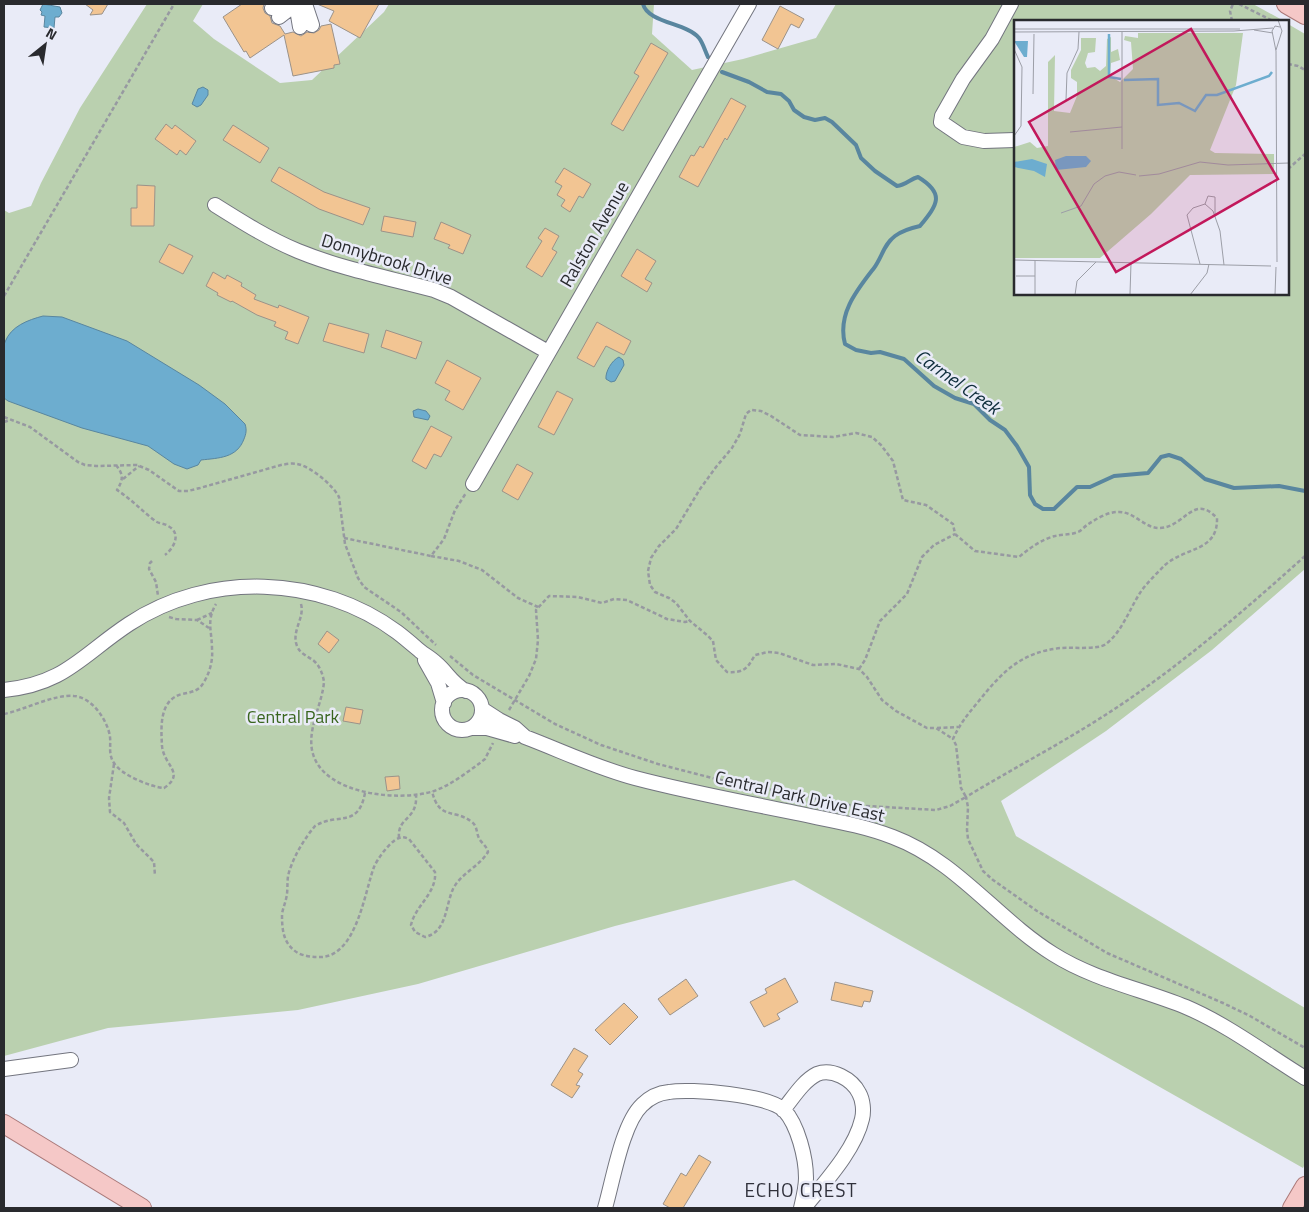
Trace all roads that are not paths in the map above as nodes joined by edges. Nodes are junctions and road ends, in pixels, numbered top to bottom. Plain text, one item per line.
1 (293, 4) edge
2 (300, 4) edge
3 (305, 4) edge
4 (749, 4) edge
5 (1011, 4) edge
6 (1286, 4) edge
7 (277, 10) edge
8 (1305, 15) edge
9 (1014, 140) edge
10 (215, 205) dead end
11 (548, 352) junction
12 (473, 484) road end
13 (422, 652) junction
14 (4, 690) edge
15 (466, 691) junction
16 (444, 703) junction
17 (482, 708) junction
18 (471, 728) junction
19 (526, 736) junction
20 (71, 1060) dead end
21 (4, 1069) edge
22 (1305, 1078) edge
23 (784, 1110) junction
24 (4, 1124) edge
25 (1305, 1186) edge
26 (132, 1206) edge
27 (605, 1208) edge
28 (803, 1208) edge
29 (1292, 1208) edge

1 - 7 street
2 - 3 street
4 - 11 street, Ralston Avenue
5 - 9 street
6 - 8 main road
10 - 11 street, Donnybrook Drive
11 - 12 street, Ralston Avenue
13 - 14 street, Central Park Drive East
13 - 15 street, Central Park Drive East
13 - 16 street, Central Park Drive East
15 - 16 street
15 - 17 street, Central Park Drive East
16 - 18 street, Central Park Drive East
17 - 18 street
17 - 19 street, Central Park Drive East
18 - 19 street, Central Park Drive East
19 - 22 street, Central Park Drive East
20 - 21 street
23 - 27 street
23 - 28 street
23 - 28 street
24 - 26 main road
25 - 29 main road

